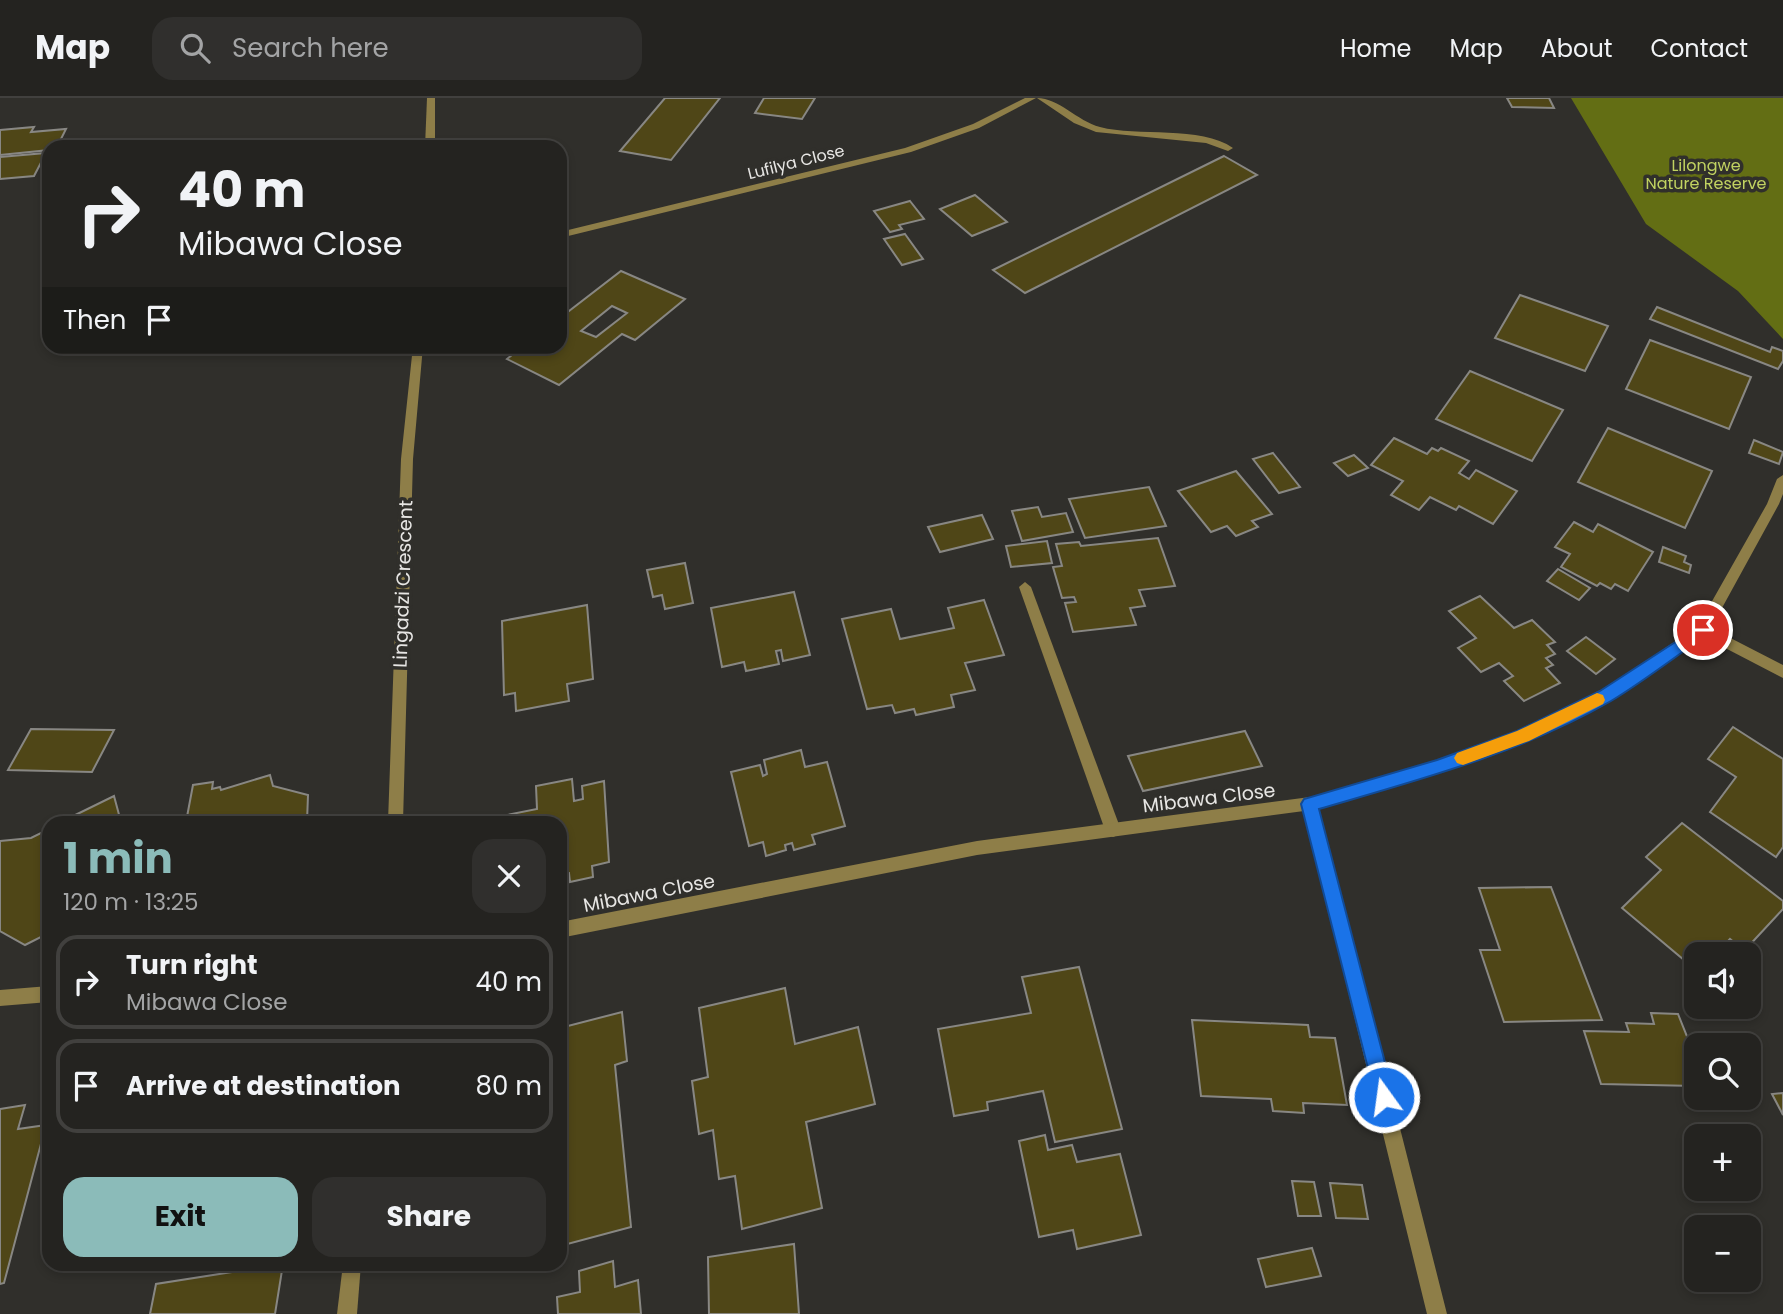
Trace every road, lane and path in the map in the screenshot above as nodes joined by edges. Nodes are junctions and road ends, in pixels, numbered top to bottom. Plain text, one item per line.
1 (431, 98) edge
2 (1032, 98) edge
3 (1041, 98) edge
4 (430, 140) edge
5 (1228, 148) dead end
6 (567, 233) edge
7 (417, 354) edge
8 (1783, 479) edge
9 (1025, 587) dead end
10 (1703, 630) junction
11 (1783, 672) edge
12 (1310, 804) junction
13 (395, 816) edge
14 (1113, 830) junction
15 (567, 929) edge
16 (42, 995) edge
17 (0, 998) edge
18 (351, 1271) edge
19 (346, 1314) edge
20 (1437, 1314) edge

1 - 4 street
2 - 6 street, Lufilya Close
3 - 5 street
7 - 13 street, Lingadzi Crescent
8 - 10 street, Mibawa Close
9 - 14 street
10 - 11 street
10 - 12 street, Mibawa Close
12 - 14 street, Mibawa Close
12 - 20 street
14 - 15 street, Mibawa Close
16 - 17 street
18 - 19 street

